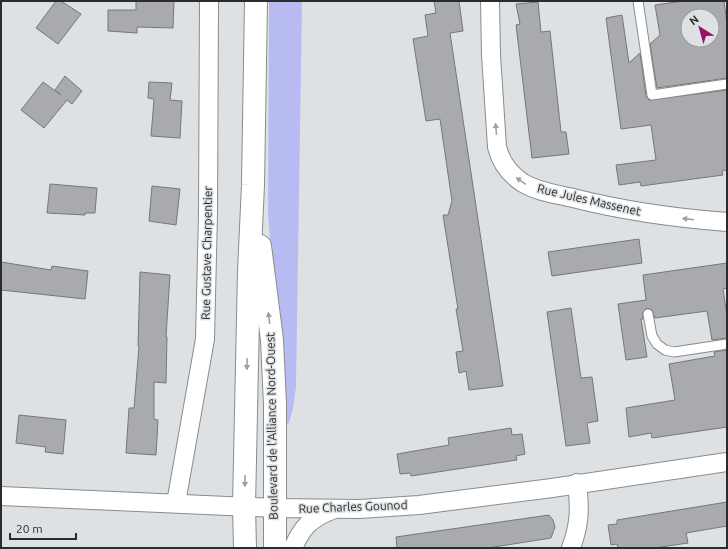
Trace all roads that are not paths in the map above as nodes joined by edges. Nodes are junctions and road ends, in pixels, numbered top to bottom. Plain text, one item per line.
1 (209, 1) edge
2 (256, 1) edge
3 (490, 1) edge
4 (638, 1) edge
5 (727, 84) edge
6 (253, 185) junction
7 (727, 222) edge
8 (648, 314) dead end
9 (727, 344) edge
10 (727, 462) edge
11 (576, 484) junction
12 (1, 496) edge
13 (176, 504) junction
14 (244, 506) junction
15 (275, 508) junction
16 (334, 509) junction
17 (245, 548) edge
18 (275, 548) edge
19 (293, 548) edge
20 (571, 548) edge

1 - 13 street, Rue Gustave Charpentier
2 - 6 street, Boulevard de l'Alliance Nord-Ouest
7 -> 3 street, Rue Jules Massenet
4 - 5 lane
6 -> 14 street, Boulevard de l'Alliance Nord-Ouest
15 -> 6 street, Boulevard de l'Alliance Nord-Ouest
8 - 9 lane
10 - 11 street, Rue Charles Gounod
11 - 16 street, Rue Charles Gounod
11 - 20 street
12 - 13 street, Rue Charles Gounod
13 - 14 street, Rue Charles Gounod
14 - 15 street, Rue Charles Gounod
14 - 17 street, Boulevard de l'Alliance Nord-Ouest
15 - 16 street, Rue Charles Gounod
15 - 18 street, Boulevard de l'Alliance Nord-Ouest
16 - 19 street

